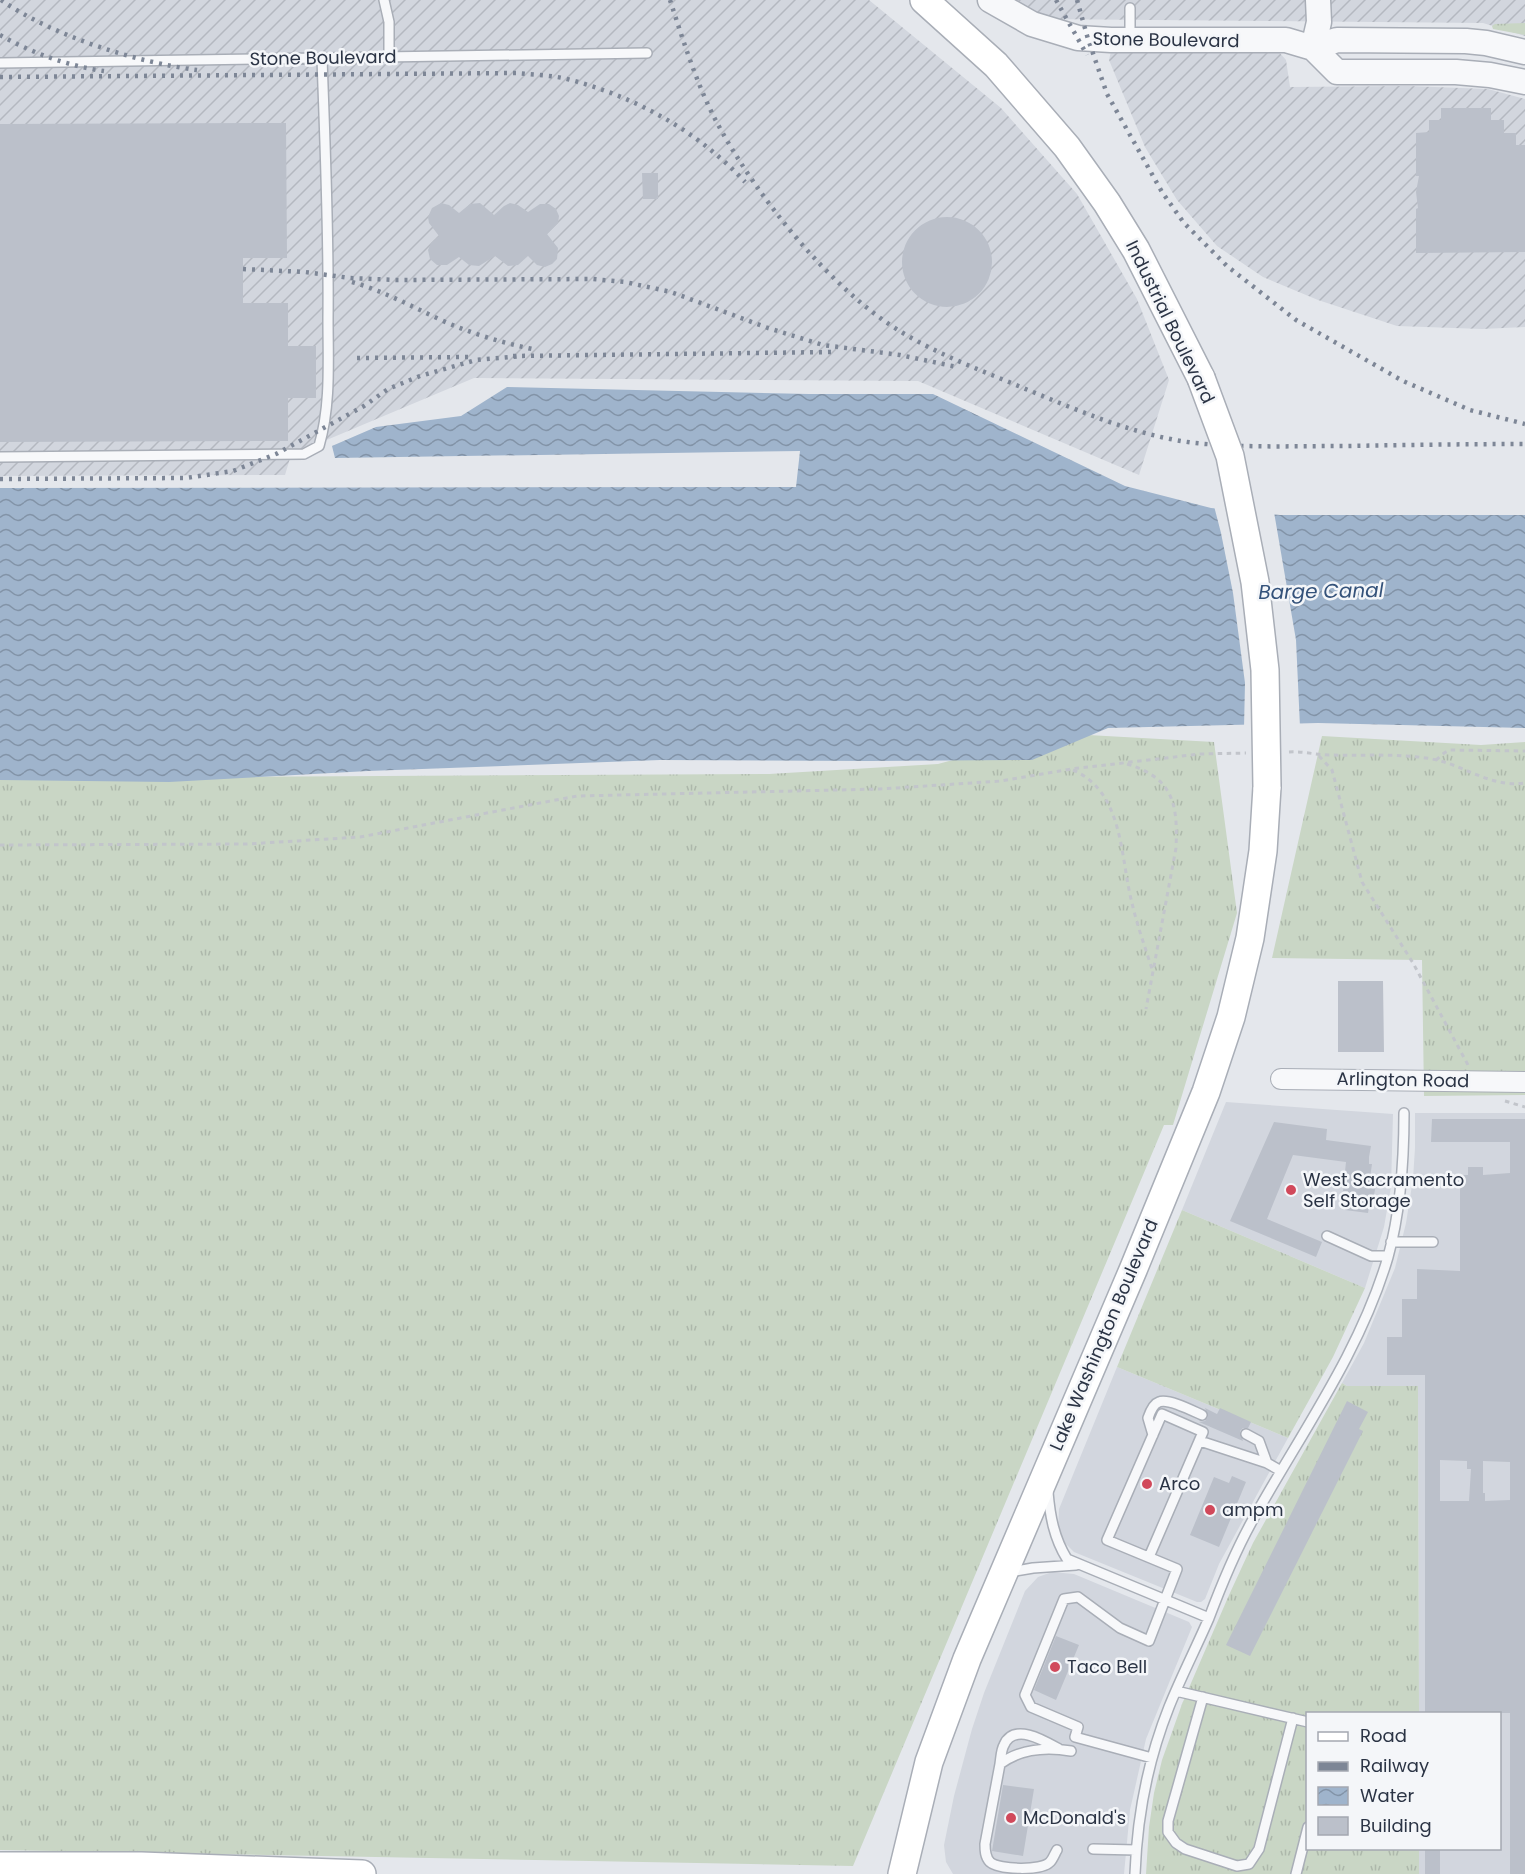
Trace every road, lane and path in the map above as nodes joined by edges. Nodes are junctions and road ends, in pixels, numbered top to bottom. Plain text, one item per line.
1 (384, 0) edge
2 (924, 0) edge
3 (990, 0) edge
4 (1318, 0) edge
5 (1130, 8) dead end
6 (1130, 40) junction
7 (1313, 48) junction
8 (647, 52) dead end
9 (1525, 52) edge
10 (389, 57) junction
11 (322, 58) junction
12 (0, 63) edge
13 (1525, 82) edge
14 (0, 457) edge
15 (1525, 751) edge
16 (1280, 752) dead end
17 (1257, 753) dead end
18 (1318, 755) junction
19 (1436, 760) junction
20 (1125, 764) junction
21 (1071, 769) junction
22 (1525, 783) edge
23 (1267, 787) joint
24 (0, 845) edge
25 (1153, 970) junction
26 (1146, 1009) dead end
27 (1281, 1079) dead end
28 (1478, 1081) junction
29 (1525, 1082) edge
30 (1404, 1113) dead end
31 (1327, 1236) dead end
32 (1391, 1242) junction
33 (1433, 1242) dead end
34 (1388, 1256) junction
35 (1202, 1415) dead end
36 (1246, 1434) dead end
37 (1153, 1435) junction
38 (1200, 1441) junction
39 (1267, 1463) junction
40 (1281, 1471) junction
41 (1046, 1472) junction
42 (1149, 1557) junction
43 (1077, 1565) junction
44 (1002, 1575) junction
45 (1164, 1601) junction
46 (1209, 1618) junction
47 (1176, 1691) junction
48 (1203, 1697) junction
49 (1293, 1718) junction
50 (1306, 1721) edge
51 (1059, 1749) junction
52 (1071, 1751) dead end
53 (1152, 1758) junction
54 (1000, 1764) junction
55 (1306, 1835) edge
56 (1057, 1850) dead end
57 (1093, 1850) dead end
58 (1136, 1850) junction
59 (0, 1866) edge
60 (362, 1874) edge
61 (902, 1874) edge
62 (1135, 1874) edge
63 (1296, 1874) edge

1 - 10 lane
2 - 23 main road, Industrial Boulevard, bridge
3 - 6 street, Stone Boulevard
4 - 7 street
5 - 6 lane
6 - 7 street, Stone Boulevard
7 - 9 street
7 - 13 street, Stone Boulevard
8 - 10 lane, Stone Boulevard
10 - 11 lane, Stone Boulevard
11 - 12 lane, Stone Boulevard
11 - 14 lane
15 - 19 path
16 - 18 path
17 - 20 path
18 - 19 path
18 - 28 path
19 - 22 path
20 - 21 path
20 - 25 path
21 - 24 path
21 - 25 path
23 - 41 main road, Lake Washington Boulevard
25 - 26 path
27 - 28 street, Arlington Road
28 - 29 street, Arlington Road
30 - 32 lane
31 - 34 lane
32 - 33 lane
32 - 34 lane
34 - 40 lane
35 - 37 lane
36 - 39 lane
37 - 38 lane
37 - 42 lane
38 - 39 lane
38 - 42 lane
39 - 40 lane
40 - 46 lane
41 - 43 lane
41 - 44 main road, Lake Washington Boulevard
42 - 45 lane
43 - 44 lane
43 - 45 lane
44 - 61 main road, Lake Washington Boulevard
45 - 46 lane
45 - 53 lane
46 - 47 lane
47 - 48 lane
47 - 53 lane
48 - 49 lane
48 - 49 lane
49 - 50 lane
51 - 52 lane
51 - 54 lane
51 - 54 lane
53 - 58 lane
54 - 56 lane
55 - 63 lane
57 - 58 lane
58 - 62 lane
59 - 60 main road

